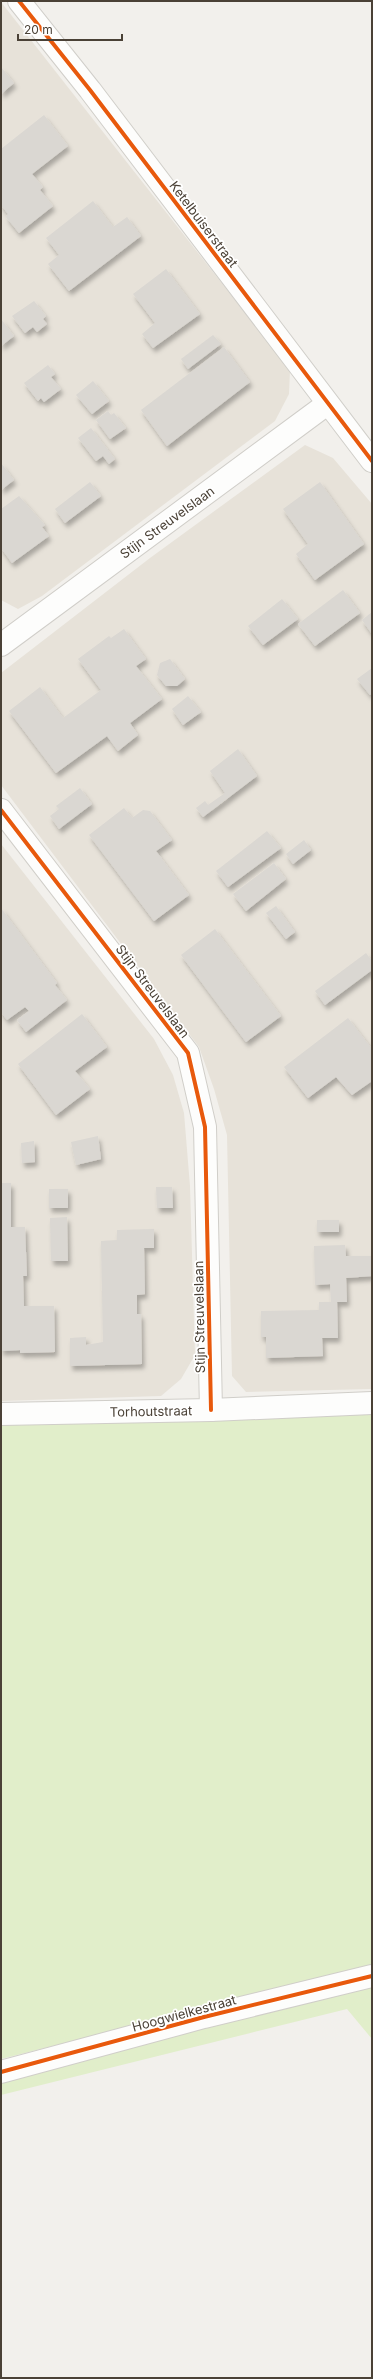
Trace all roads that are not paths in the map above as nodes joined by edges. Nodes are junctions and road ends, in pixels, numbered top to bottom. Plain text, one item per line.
1 (19, 1) edge
2 (326, 404) junction
3 (372, 461) edge
4 (3, 640) edge
5 (1, 810) edge
6 (372, 1403) edge
7 (211, 1410) junction
8 (1, 1414) edge
9 (372, 1976) edge
10 (1, 2072) edge

1 - 2 street, Ketelbuiserstraat
2 - 3 street, Ketelbuiserstraat
2 - 4 street, Stijn Streuvelslaan
5 - 7 street, Stijn Streuvelslaan
6 - 7 street, Torhoutstraat
7 - 8 street, Torhoutstraat
9 - 10 street, Hoogwielkestraat

